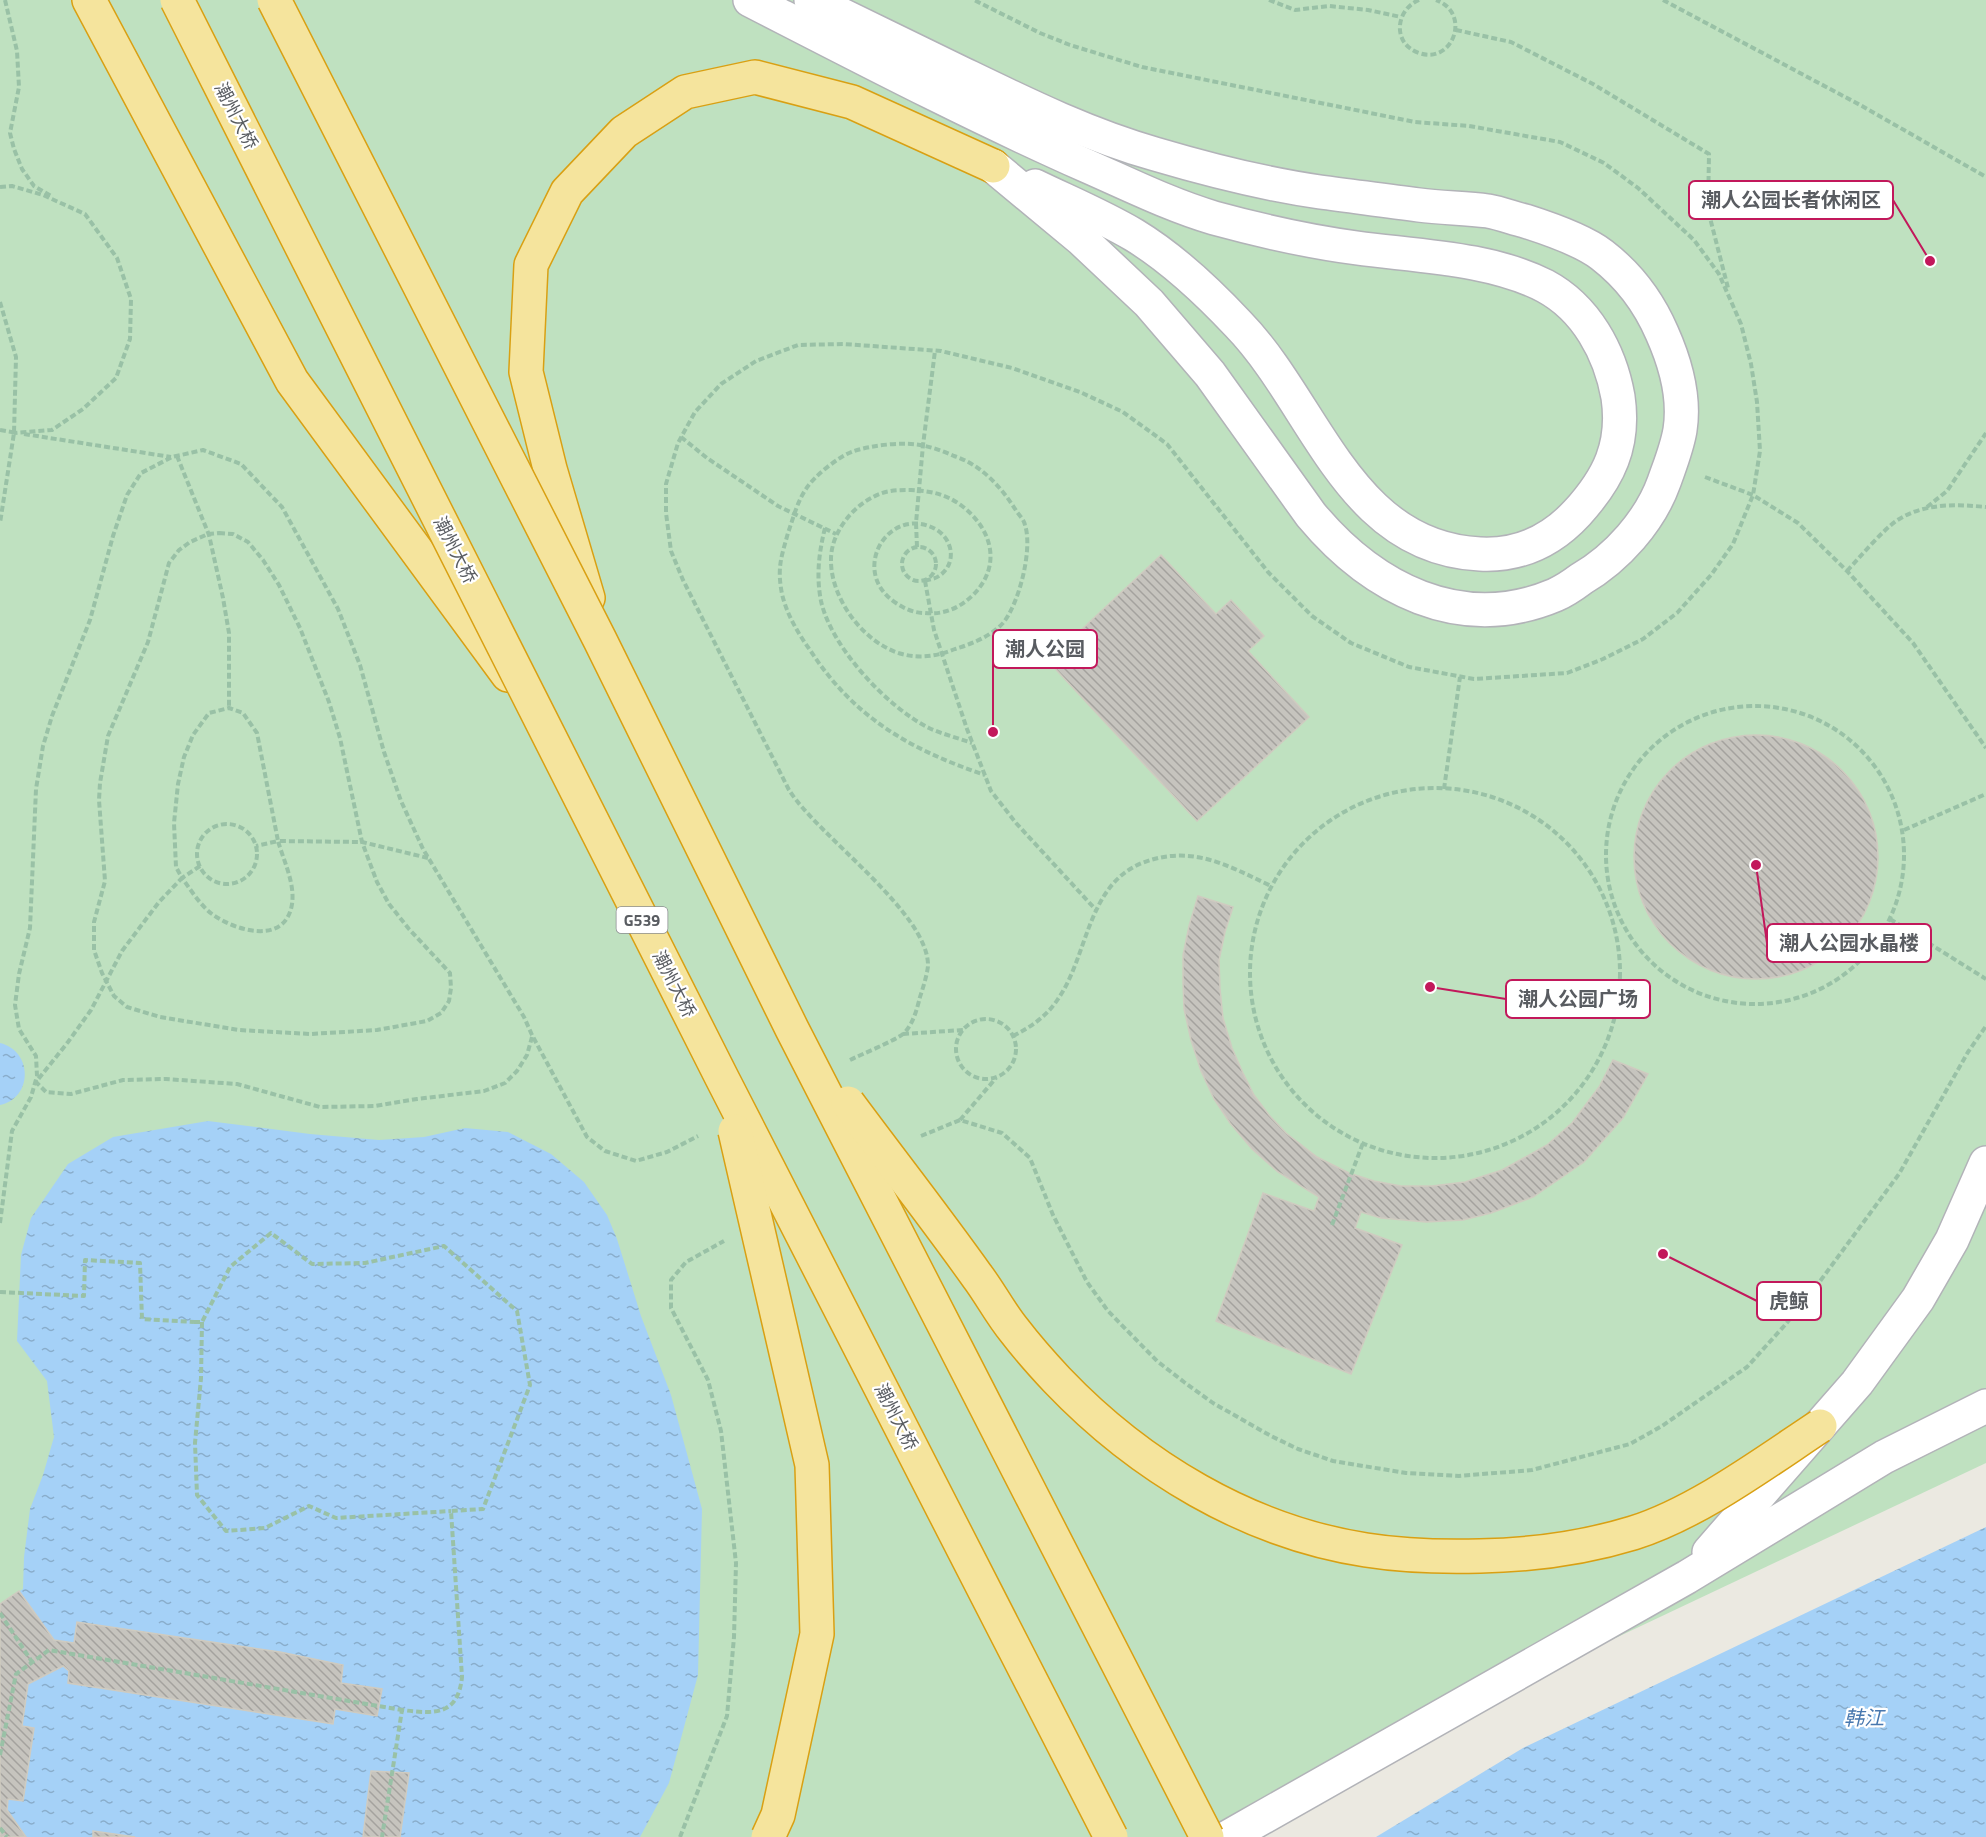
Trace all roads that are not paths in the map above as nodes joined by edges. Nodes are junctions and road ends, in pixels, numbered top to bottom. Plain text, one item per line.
1 (89, 0) edge
2 (177, 0) edge
3 (274, 0) edge
4 (750, 0) edge
5 (811, 0) edge
6 (993, 166) junction
7 (600, 640) junction
8 (538, 717) junction
9 (792, 1029) junction
10 (723, 1080) junction
11 (1986, 1163) edge
12 (1986, 1406) edge
13 (1820, 1426) junction
14 (1687, 1577) junction
15 (768, 1837) edge
16 (1111, 1837) edge
17 (1207, 1837) edge
18 (1228, 1837) edge

1 - 8 highway, bridge
2 - 8 highway, 潮州大桥 / G539, bridge
3 - 7 highway, bridge
4 - 6 street
5 - 6 street
6 - 7 highway, bridge
7 - 9 highway, bridge
8 - 10 highway, 潮州大桥 / G539, bridge
9 - 13 highway, bridge
9 - 17 highway, bridge
10 - 15 highway, bridge
10 - 16 highway, 潮州大桥 / G539, bridge
11 - 13 street
12 - 14 street
13 - 14 street
14 - 18 street

